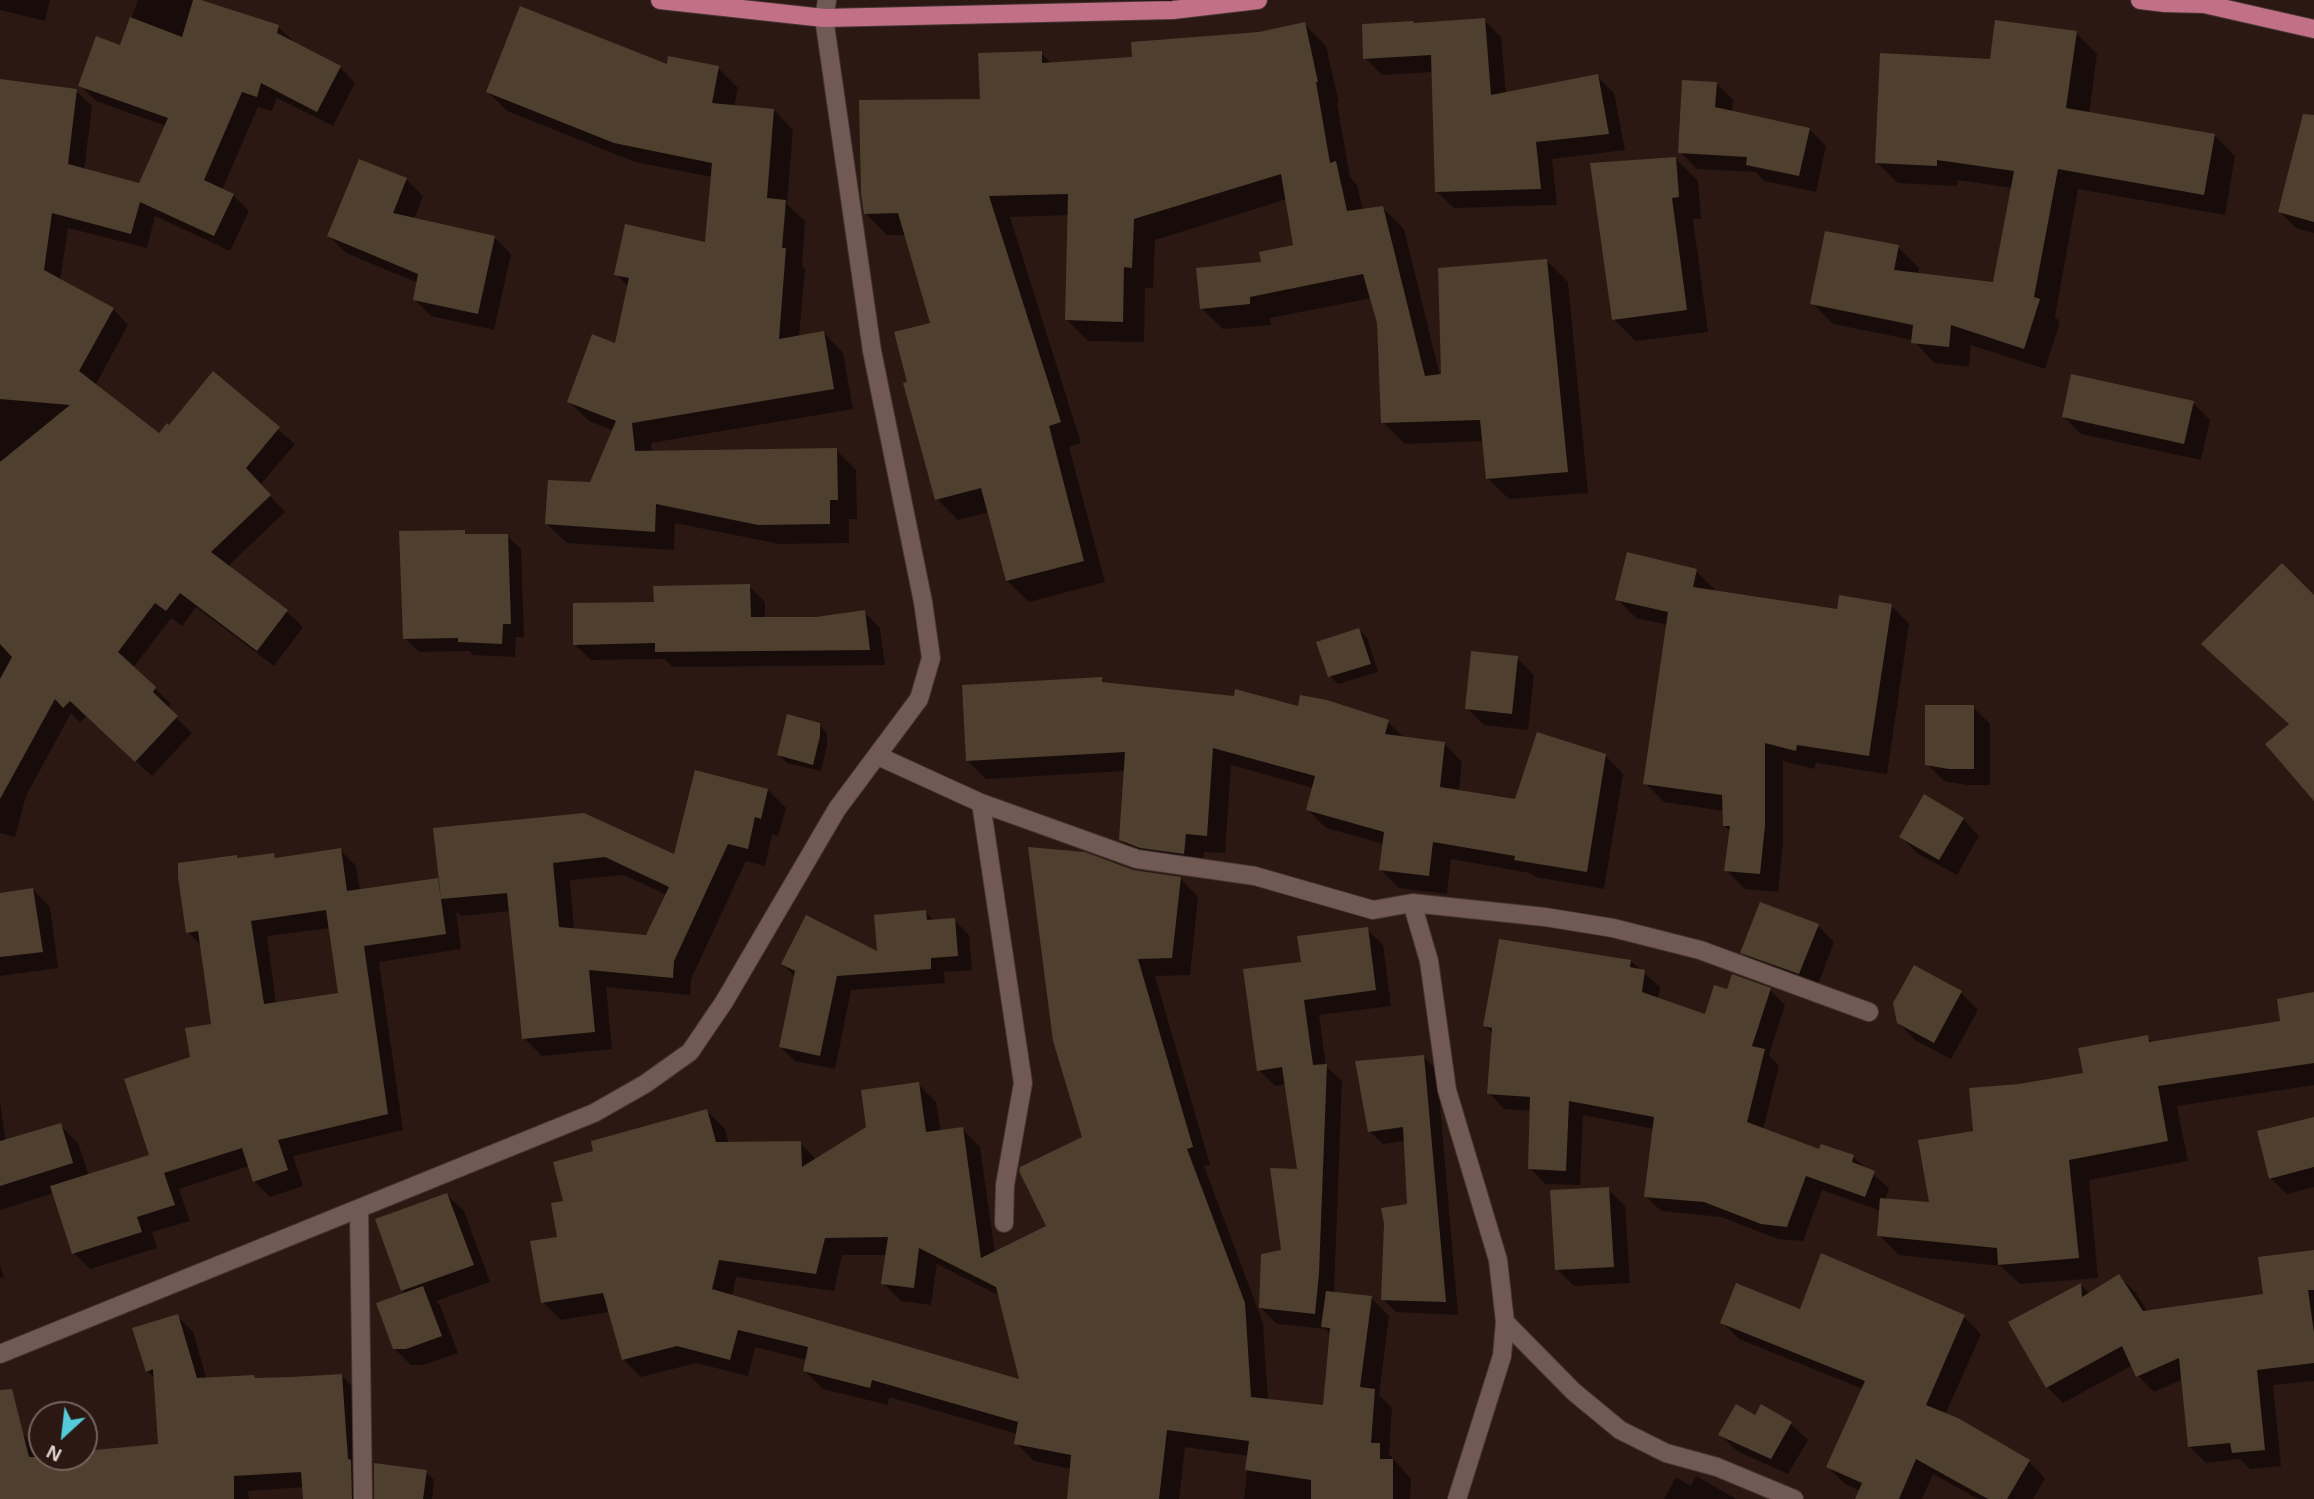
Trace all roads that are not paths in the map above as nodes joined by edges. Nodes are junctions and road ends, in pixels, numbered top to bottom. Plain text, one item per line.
1 (660, 0) edge
2 (1258, 0) edge
3 (2140, 0) edge
4 (2205, 2) edge
5 (825, 9) edge
6 (2314, 29) edge
7 (878, 756) junction
8 (981, 803) junction
9 (1412, 903) junction
10 (1869, 1012) dead end
11 (359, 1210) junction
12 (1003, 1223) dead end
13 (1505, 1322) junction
14 (0, 1354) edge
15 (363, 1499) edge
16 (1457, 1499) edge
17 (1794, 1499) edge

1 - 5 main road
2 - 5 main road
3 - 4 main road
4 - 6 main road
5 - 7 street
7 - 8 street
7 - 11 street
8 - 9 street
8 - 12 street
9 - 10 street
9 - 13 street
11 - 14 street
11 - 15 street
13 - 16 street
13 - 17 street

